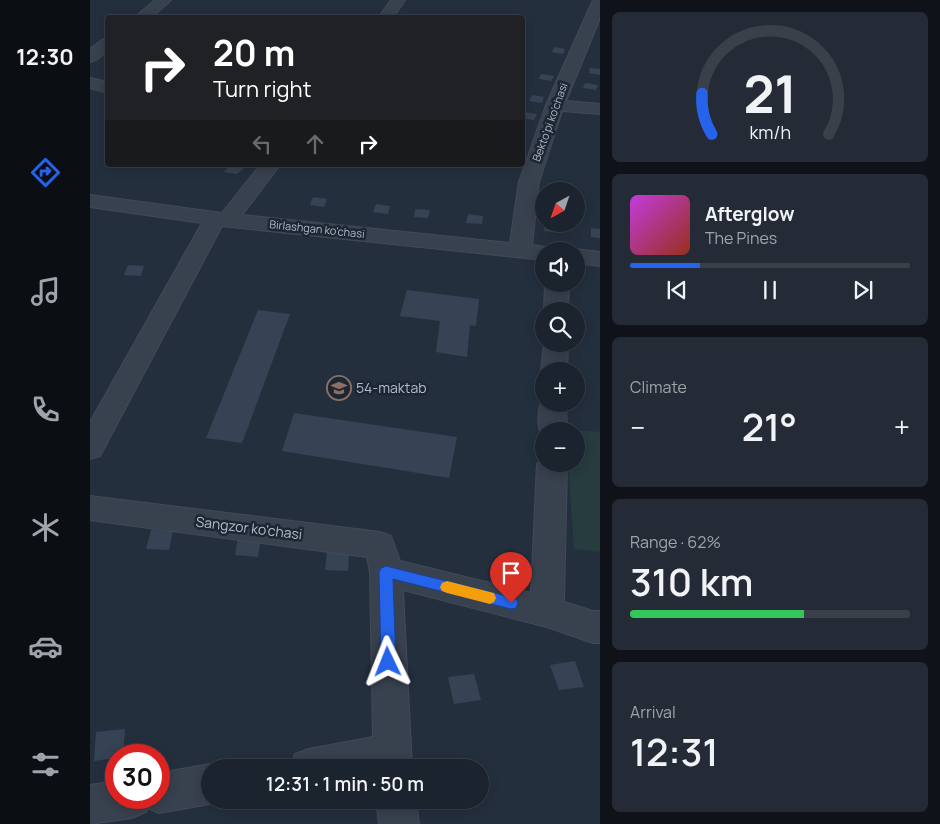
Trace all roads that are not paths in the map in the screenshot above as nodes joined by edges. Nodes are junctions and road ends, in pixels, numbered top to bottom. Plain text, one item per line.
1 (164, 0) edge
2 (398, 0) edge
3 (600, 0) edge
4 (145, 15) edge
5 (387, 15) edge
6 (105, 46) edge
7 (90, 57) edge
8 (90, 83) edge
9 (105, 87) edge
10 (555, 105) junction
11 (600, 109) edge
12 (268, 167) edge
13 (90, 202) edge
14 (221, 219) junction
15 (520, 250) junction
16 (535, 252) edge
17 (585, 257) edge
18 (600, 259) edge
19 (90, 448) edge
20 (552, 472) edge
21 (90, 508) edge
22 (386, 572) junction
23 (547, 612) junction
24 (600, 626) edge
25 (392, 759) edge
26 (201, 786) edge
27 (170, 791) edge
28 (105, 802) edge
29 (90, 805) edge
30 (397, 809) edge
31 (399, 824) edge

1 - 4 street
2 - 5 street
3 - 10 street, Bekto'pi ko'chasi
6 - 7 street
8 - 9 street
10 - 11 street
10 - 15 street, Bekto'pi ko'chasi
12 - 14 street
13 - 14 street, Birlashgan ko'chasi
14 - 15 street, Birlashgan ko'chasi
14 - 19 street
15 - 16 street, Birlashgan ko'chasi
17 - 18 street
20 - 23 street
21 - 22 street, Sangzor ko'chasi
22 - 23 street
22 - 25 street
23 - 24 street
26 - 27 street
28 - 29 street
30 - 31 street

